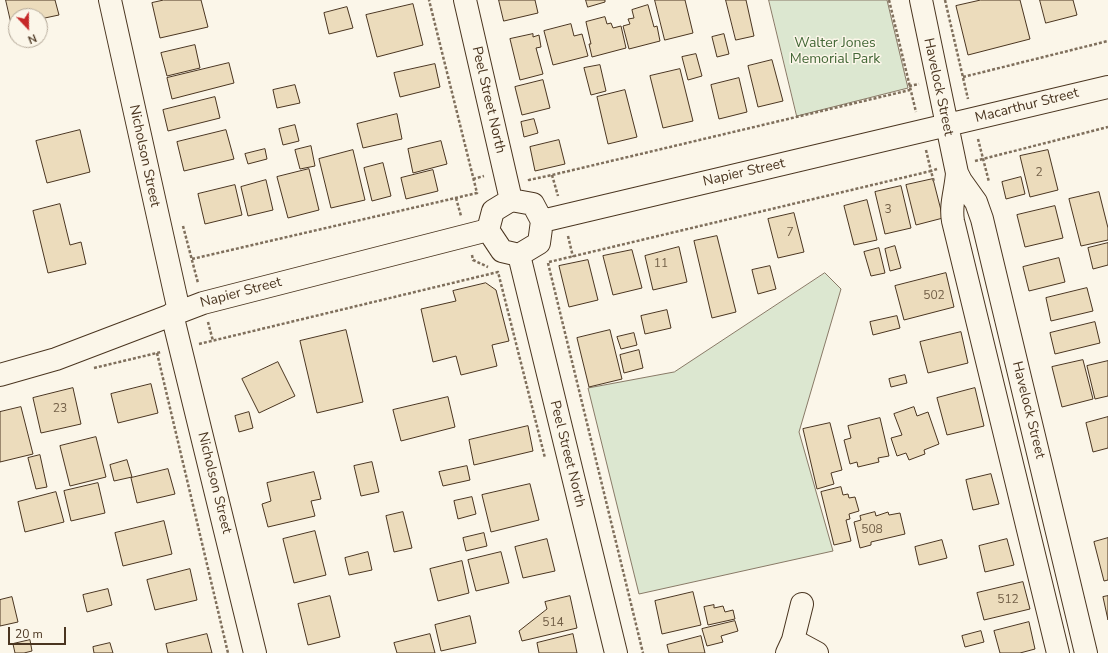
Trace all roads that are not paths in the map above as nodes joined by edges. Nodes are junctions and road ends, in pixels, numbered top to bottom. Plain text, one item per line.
1 (110, 0) edge
2 (465, 0) edge
3 (921, 0) edge
4 (1108, 87) edge
5 (947, 126) junction
6 (956, 173) junction
7 (511, 200) junction
8 (542, 221) junction
9 (488, 230) junction
10 (519, 255) junction
11 (175, 312) junction
12 (0, 374) edge
13 (802, 604) dead end
14 (790, 647) edge
15 (255, 653) edge
16 (616, 653) edge
17 (817, 653) edge
18 (1058, 653) edge
19 (1086, 653) edge

1 - 11 street, Nicholson Street
2 - 7 street, Peel Street North
3 - 5 street, Havelock Street
4 - 5 street, Macarthur Street
5 - 6 street, Havelock Street
5 - 8 street, Napier Street
6 - 18 street, Havelock Street
6 - 19 street, Havelock Street
7 - 8 street
7 - 9 street
8 - 10 street
9 - 10 street
9 - 11 street, Napier Street
10 - 16 street, Peel Street North
11 - 12 street, Napier Street
11 - 15 street, Nicholson Street
13 - 14 street
14 - 17 street

